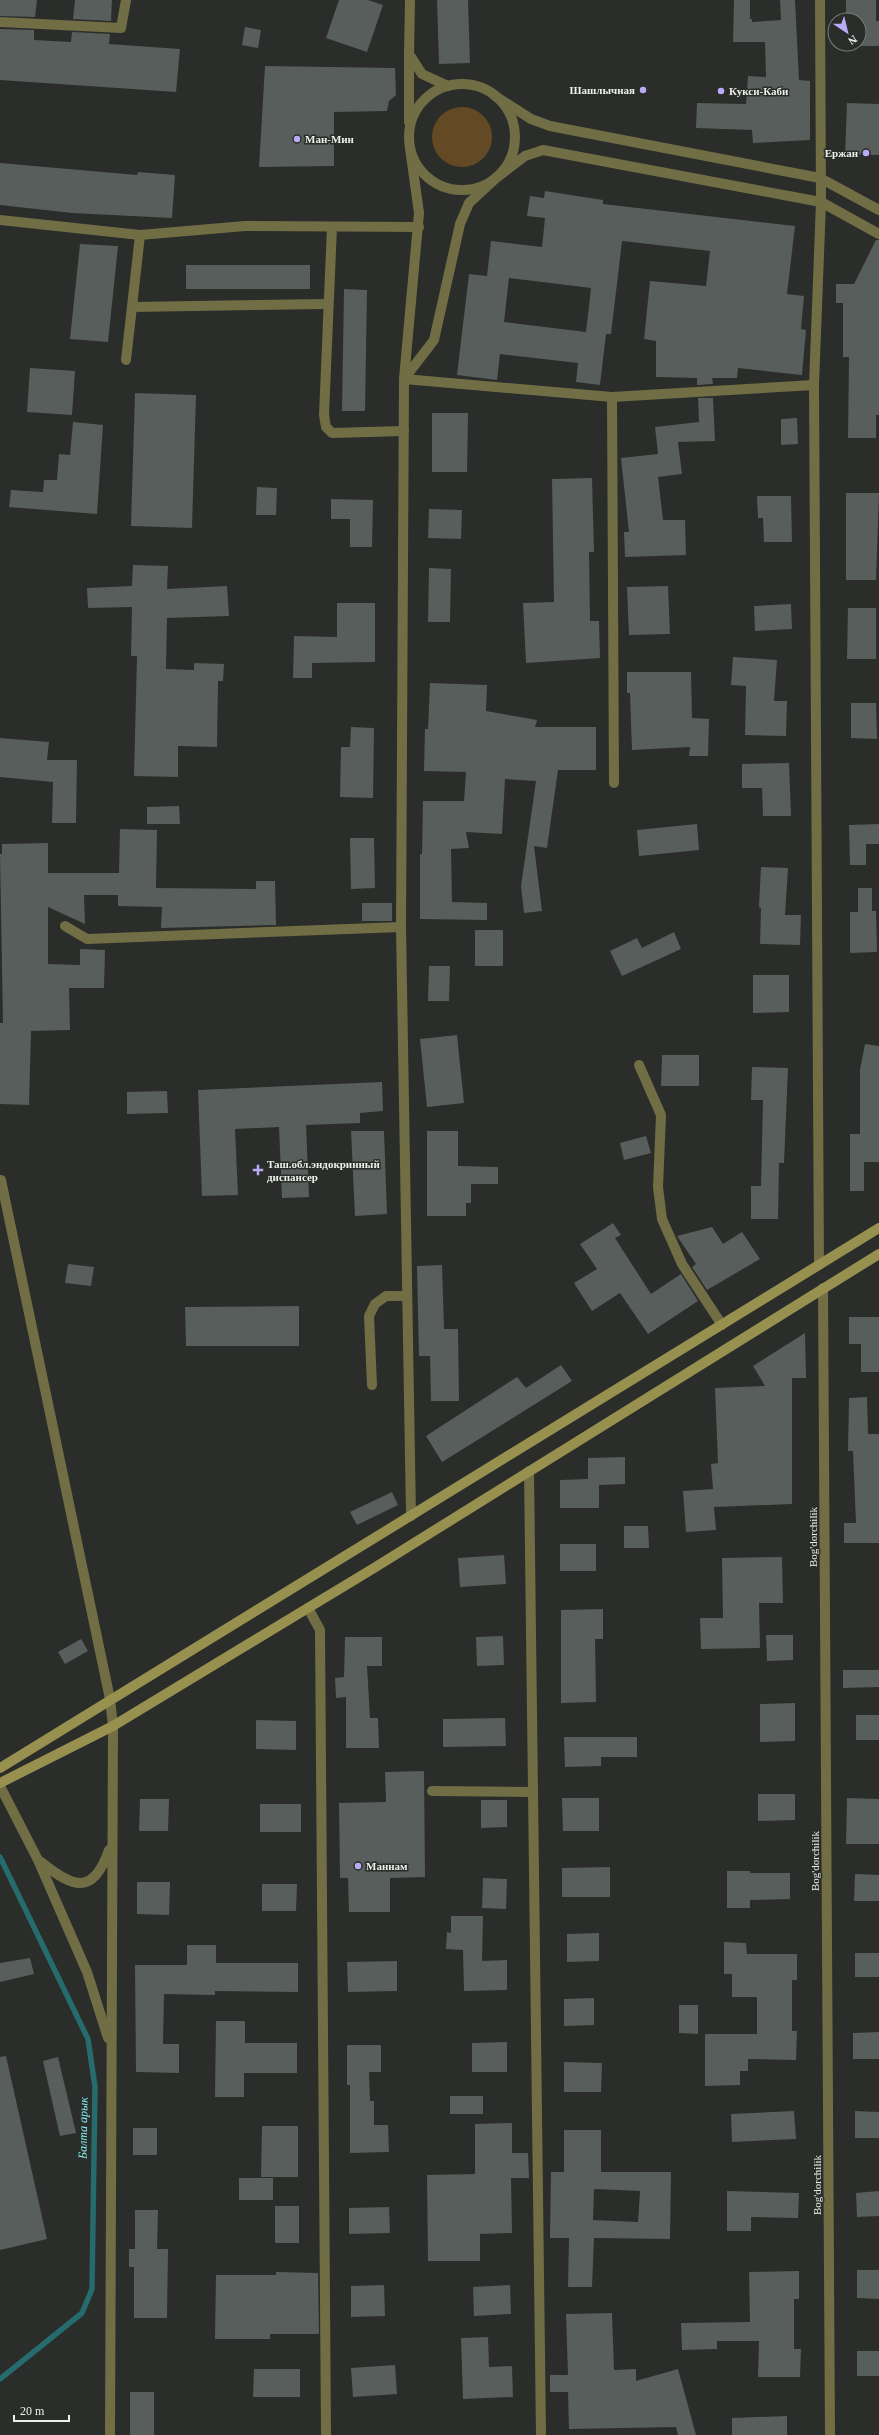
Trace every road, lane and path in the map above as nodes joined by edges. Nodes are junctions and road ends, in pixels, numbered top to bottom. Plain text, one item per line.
1 (126, 0) edge
2 (410, 0) edge
3 (820, 0) edge
4 (0, 22) edge
5 (409, 54) junction
6 (448, 86) junction
7 (496, 96) junction
8 (409, 135) junction
9 (410, 148) junction
10 (820, 178) junction
11 (495, 179) junction
12 (821, 202) junction
13 (879, 210) edge
14 (0, 220) edge
15 (332, 227) junction
16 (418, 227) junction
17 (879, 234) edge
18 (140, 235) junction
19 (327, 304) junction
20 (132, 307) junction
21 (126, 360) dead end
22 (404, 379) junction
23 (814, 385) junction
24 (612, 397) junction
25 (404, 431) junction
26 (614, 783) dead end
27 (66, 926) dead end
28 (401, 927) junction
29 (639, 1065) dead end
30 (1, 1180) edge
31 (879, 1228) edge
32 (879, 1254) edge
33 (819, 1265) junction
34 (823, 1288) junction
35 (407, 1296) junction
36 (722, 1325) junction
37 (372, 1385) dead end
38 (529, 1471) junction
39 (411, 1516) junction
40 (308, 1608) junction
41 (110, 1699) junction
42 (113, 1726) junction
43 (0, 1768) edge
44 (0, 1784) edge
45 (432, 1791) dead end
46 (533, 1792) junction
47 (112, 1843) junction
48 (38, 1860) junction
49 (111, 2047) junction
50 (110, 2435) edge
51 (326, 2435) edge
52 (541, 2435) edge
53 (830, 2435) edge

1 - 4 street
2 - 5 street
3 - 10 street
5 - 6 street
5 - 8 street
6 - 7 street
6 - 8 street
7 - 10 street
7 - 11 street
8 - 9 street
9 - 11 street
9 - 16 street
10 - 12 street
10 - 13 street
11 - 12 street
11 - 22 street
12 - 17 street
12 - 23 street
14 - 18 street
15 - 16 street
15 - 18 street
15 - 19 street
16 - 22 street
18 - 20 street
19 - 20 street
19 - 25 street
20 - 21 street
22 - 24 street
22 - 25 street
23 - 24 street
23 - 33 street
24 - 26 street
25 - 28 street
27 - 28 street
28 - 35 street
29 - 36 street
30 - 41 street
31 - 33 main road
32 - 34 main road
33 - 36 main road
34 - 38 main road
34 - 53 street, Bog'dorchilik
35 - 37 street
35 - 39 street
36 - 39 main road
38 - 40 main road
38 - 46 street
39 - 41 main road
40 - 42 main road
40 - 51 street
41 - 42 street
41 - 43 main road
42 - 44 main road
42 - 47 street
44 - 48 street
45 - 46 street
46 - 52 street
47 - 48 street
47 - 49 street
48 - 49 street
49 - 50 street

